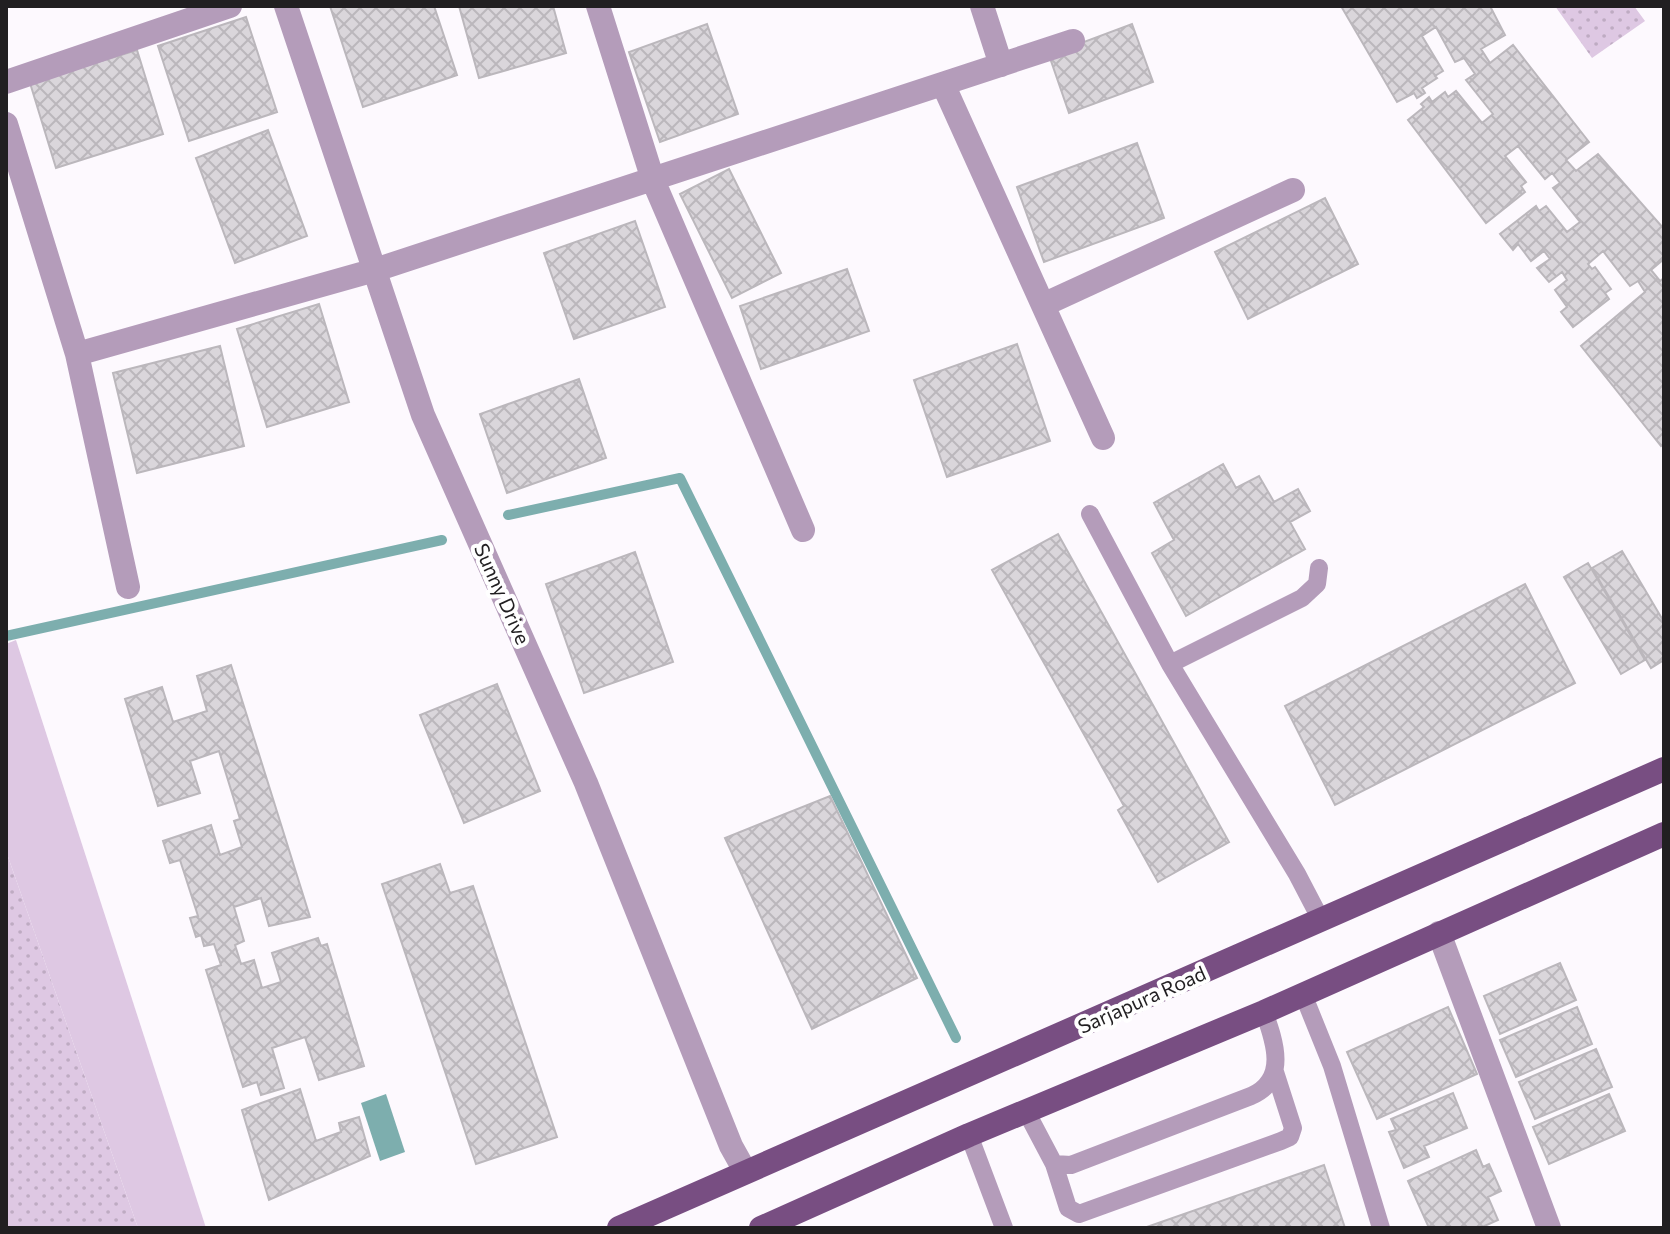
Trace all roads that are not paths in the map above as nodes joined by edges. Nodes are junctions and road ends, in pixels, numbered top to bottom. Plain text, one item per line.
1 (230, 6) edge
2 (286, 6) edge
3 (598, 6) edge
4 (982, 6) edge
5 (1073, 41) dead end
6 (1001, 65) junction
7 (6, 82) edge
8 (943, 84) junction
9 (6, 124) edge
10 (653, 180) junction
11 (1293, 190) dead end
12 (375, 270) junction
13 (1043, 305) junction
14 (77, 354) junction
15 (1103, 438) dead end
16 (1090, 514) dead end
17 (803, 530) dead end
18 (1319, 568) dead end
19 (128, 587) dead end
20 (1170, 664) junction
21 (1664, 769) edge
22 (1664, 834) edge
23 (1321, 920) junction
24 (1439, 933) junction
25 (1303, 994) junction
26 (1264, 1012) junction
27 (1275, 1072) junction
28 (1026, 1111) junction
29 (969, 1135) junction
30 (1054, 1164) junction
31 (745, 1171) junction
32 (619, 1228) edge
33 (761, 1228) edge
34 (1004, 1228) edge
35 (1381, 1228) edge
36 (1549, 1228) edge

1 - 7 street
2 - 12 street, Sunny Drive
3 - 10 street
4 - 6 street
5 - 6 street
6 - 8 street
8 - 10 street
8 - 13 street
9 - 14 street
10 - 12 street
10 - 17 street
11 - 13 street
12 - 14 street
12 - 31 street, Sunny Drive
13 - 15 street
14 - 19 street
16 - 20 lane
18 - 20 lane
20 - 23 lane
21 - 23 main road, Sarjapura Road
22 - 24 main road
23 - 31 main road, Sarjapura Road
24 - 25 main road
24 - 36 street
25 - 26 main road
25 - 35 lane
26 - 27 lane
26 - 28 main road
27 - 30 lane
27 - 30 lane
28 - 29 main road
28 - 30 lane
29 - 33 main road
29 - 34 lane
31 - 32 main road, Sarjapura Road

